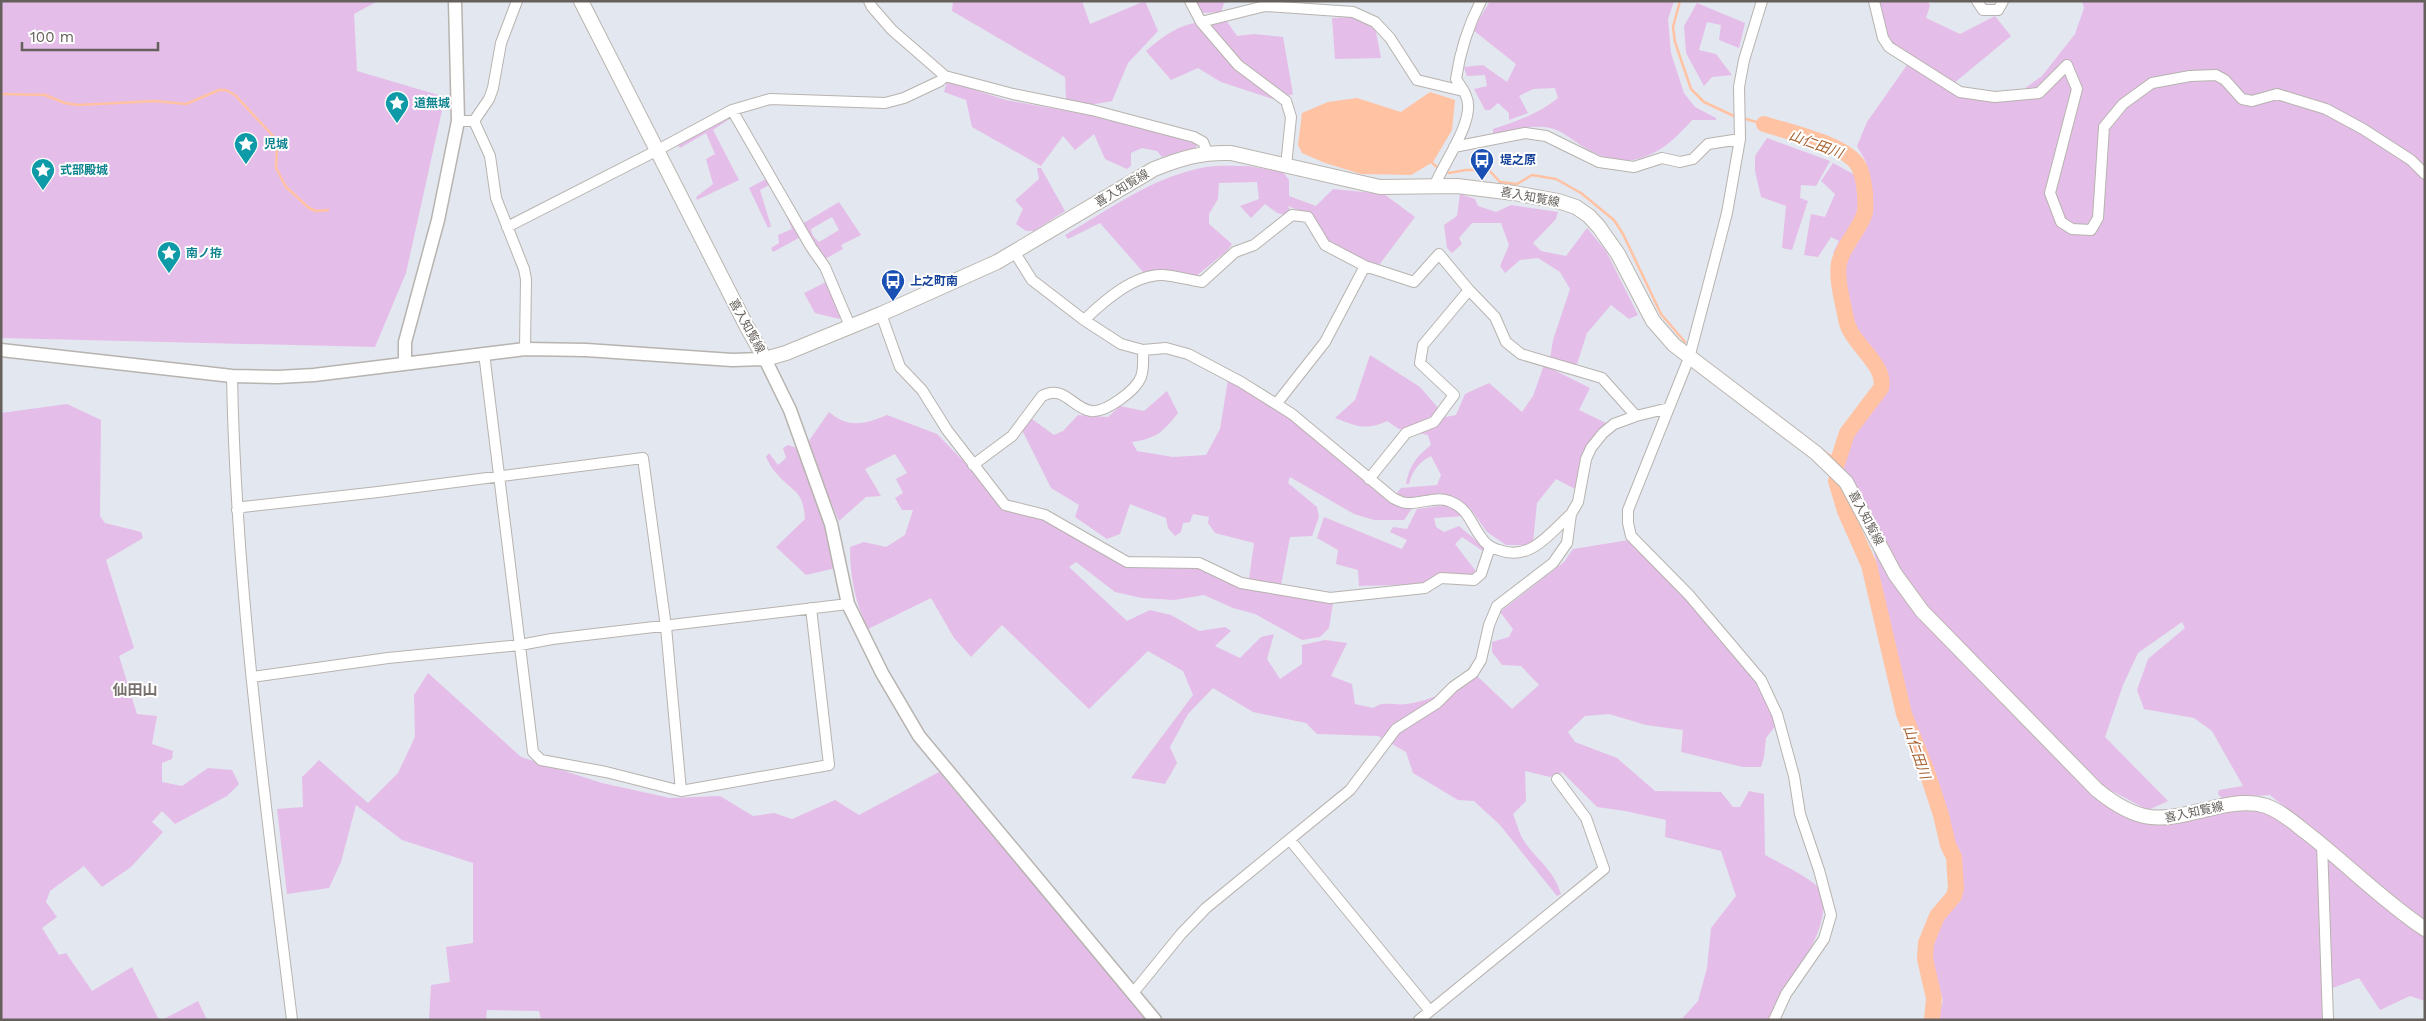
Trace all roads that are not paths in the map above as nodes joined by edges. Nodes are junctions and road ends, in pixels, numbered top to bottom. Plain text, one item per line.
1 (456, 1) edge
2 (517, 1) edge
3 (581, 1) edge
4 (870, 1) edge
5 (1190, 1) edge
6 (1481, 1) edge
7 (1762, 1) edge
8 (1874, 1) edge
9 (1977, 1) edge
10 (2004, 1) edge
11 (1201, 22) junction
12 (945, 76) junction
13 (1463, 91) junction
14 (732, 110) junction
15 (458, 121) junction
16 (474, 121) junction
17 (1740, 139) junction
18 (1454, 147) junction
19 (657, 151) junction
20 (1207, 152) junction
21 (1286, 166) junction
22 (2425, 174) edge
23 (1435, 185) junction
24 (506, 227) junction
25 (1014, 253) junction
26 (1364, 266) junction
27 (1469, 290) junction
28 (881, 314) junction
29 (1084, 320) junction
30 (850, 326) junction
31 (525, 349) junction
32 (1, 350) edge
33 (1143, 350) junction
34 (484, 353) junction
35 (1689, 358) junction
36 (765, 359) junction
37 (405, 364) junction
38 (232, 376) junction
39 (1277, 403) junction
40 (1669, 408) junction
41 (1636, 416) junction
42 (974, 465) junction
43 (499, 476) junction
44 (1369, 479) junction
45 (237, 510) junction
46 (1571, 514) junction
47 (1490, 547) junction
48 (848, 604) junction
49 (811, 608) junction
50 (666, 627) junction
51 (520, 645) junction
52 (252, 676) junction
53 (1557, 779) dead end
54 (682, 791) junction
55 (1290, 840) junction
56 (2322, 844) junction
57 (2425, 930) edge
58 (1133, 993) junction
59 (1430, 1011) junction
60 (292, 1020) edge
61 (1154, 1020) edge
62 (1420, 1020) edge
63 (1774, 1020) edge
64 (2328, 1020) edge

1 - 15 street
2 - 16 street
3 - 19 main road, 喜入知覧線
4 - 12 street
5 - 11 street
6 - 13 street
7 - 17 street
8 - 22 street
9 - 10 street
11 - 13 street
11 - 21 street
12 - 14 street
12 - 20 street
13 - 18 street
14 - 19 street
14 - 30 street
15 - 16 street
15 - 37 street
16 - 24 street
17 - 18 street
17 - 35 street
18 - 23 street
19 - 24 street
19 - 36 main road, 喜入知覧線
20 - 21 main road, 喜入知覧線
20 - 25 main road, 喜入知覧線
21 - 23 main road, 喜入知覧線
23 - 35 main road, 喜入知覧線
24 - 31 street
25 - 28 main road, 喜入知覧線
25 - 29 street
26 - 27 street
26 - 29 street
26 - 39 street
27 - 41 street
27 - 44 street
28 - 30 main road, 喜入知覧線
28 - 42 street
29 - 33 street
30 - 36 main road, 喜入知覧線
31 - 34 street
31 - 36 street
32 - 38 street
33 - 39 street
33 - 42 street
34 - 37 street
34 - 43 street
35 - 40 street
35 - 56 main road, 喜入知覧線
36 - 48 street
37 - 38 street
38 - 45 street
39 - 44 street
40 - 41 street
40 - 63 street
41 - 46 street
42 - 47 street
43 - 45 street
43 - 50 street
43 - 51 street
44 - 47 street
45 - 52 street
46 - 47 street
46 - 55 street
48 - 49 street
48 - 58 street
49 - 50 street
49 - 54 street
50 - 51 street
50 - 54 street
51 - 52 street
51 - 54 street
52 - 60 street
53 - 59 street
55 - 58 street
55 - 59 street
56 - 57 main road, 喜入知覧線
56 - 64 street
58 - 61 street
59 - 62 street

